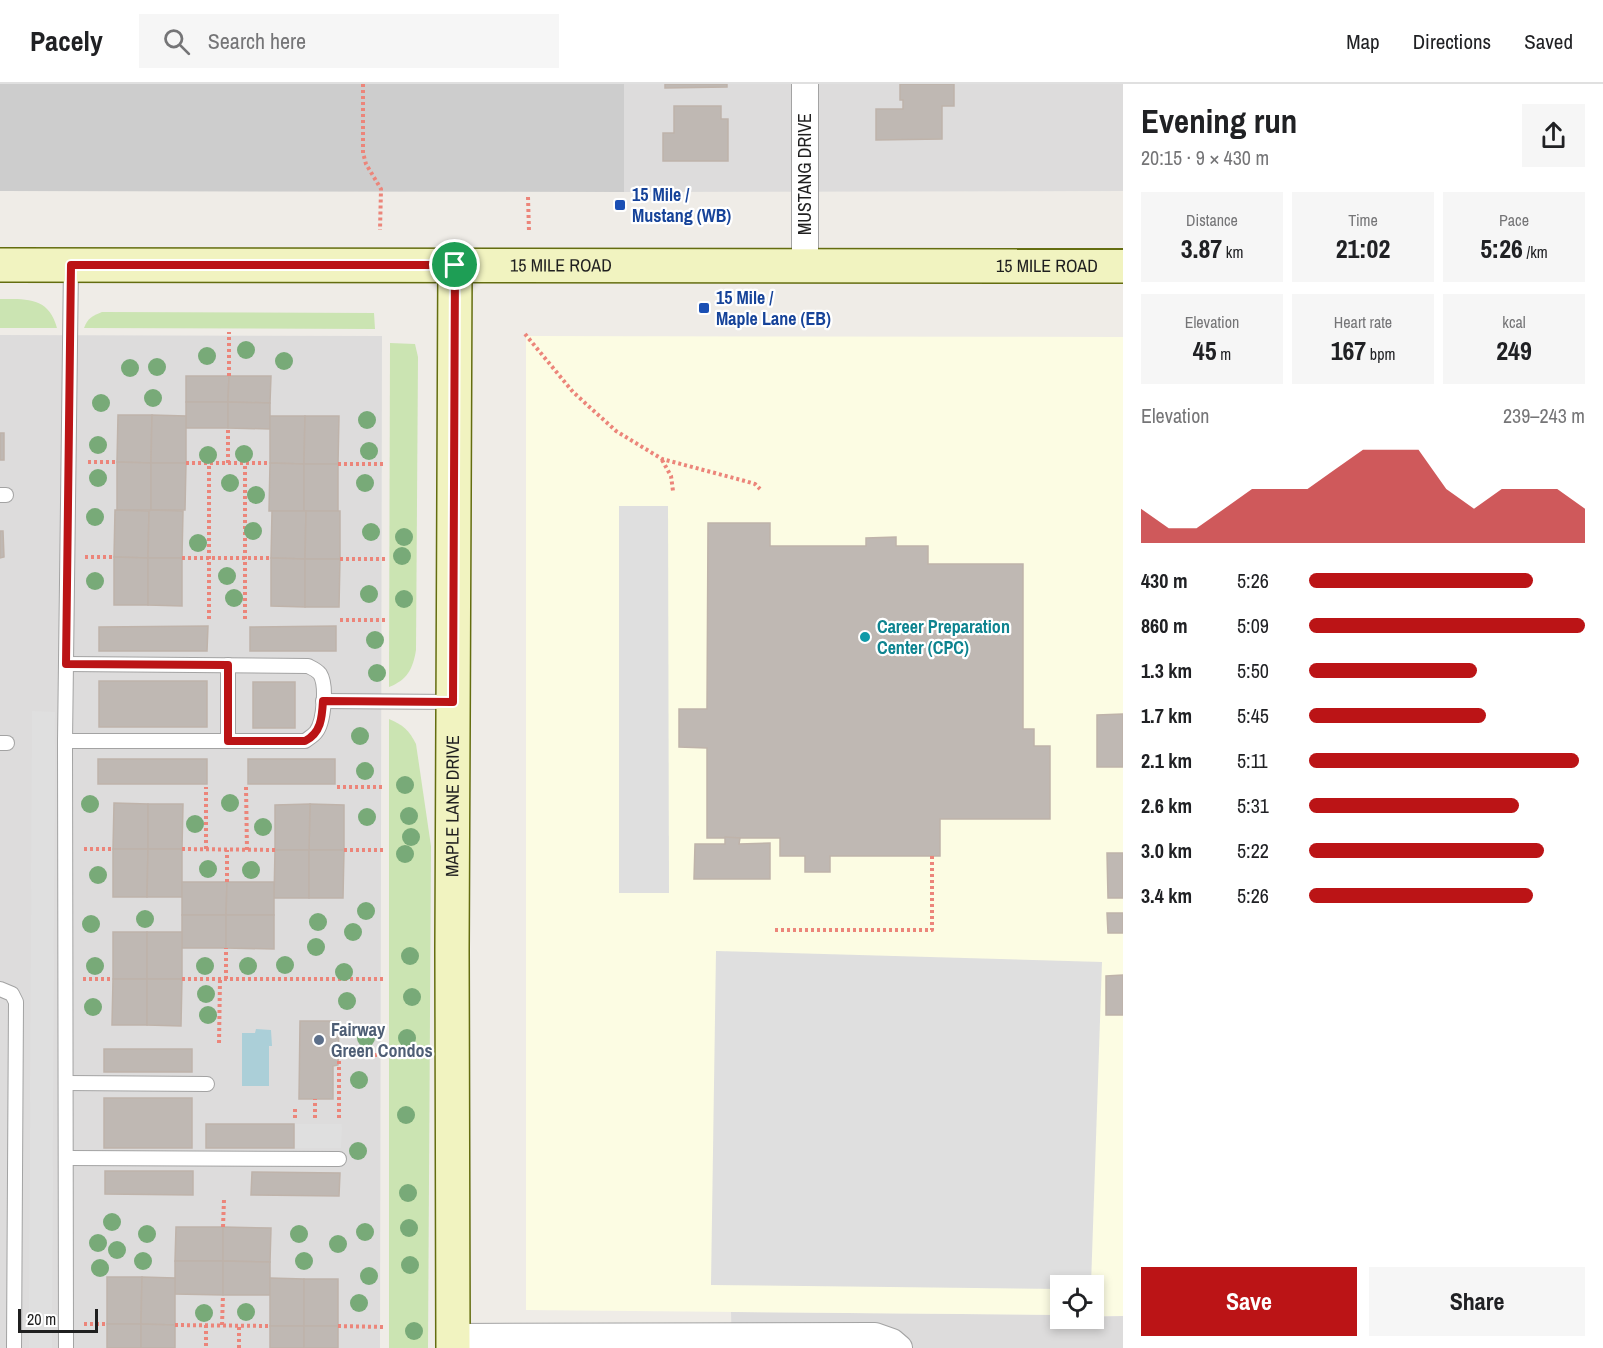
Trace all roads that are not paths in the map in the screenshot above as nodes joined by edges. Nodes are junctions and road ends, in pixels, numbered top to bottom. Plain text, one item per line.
1 (805, 84) edge
2 (0, 265) edge
3 (71, 265) junction
4 (455, 265) junction
5 (805, 265) junction
6 (1123, 266) edge
7 (66, 664) junction
8 (228, 665) junction
9 (323, 701) junction
10 (453, 702) junction
11 (65, 741) junction
12 (228, 741) junction
13 (0, 989) edge
14 (66, 1083) junction
15 (207, 1084) dead end
16 (66, 1158) junction
17 (339, 1159) dead end
18 (7, 1252) edge
19 (453, 1343) edge
20 (14, 1348) edge
21 (66, 1348) edge
22 (899, 1348) edge

1 - 5 street, MUSTANG DRIVE
2 - 3 main road, 15 MILE ROAD
3 - 4 main road, 15 MILE ROAD
3 - 7 lane
4 - 5 main road, 15 MILE ROAD
4 - 10 main road, MAPLE LANE DRIVE
5 - 6 main road, 15 MILE ROAD
7 - 8 lane
7 - 11 lane
8 - 9 lane
8 - 12 lane
9 - 10 lane
9 - 12 lane
10 - 19 main road, MAPLE LANE DRIVE
11 - 12 lane
11 - 14 lane
13 - 18 lane
14 - 15 lane
14 - 16 lane
16 - 17 lane
16 - 21 lane
18 - 20 lane
19 - 22 street

